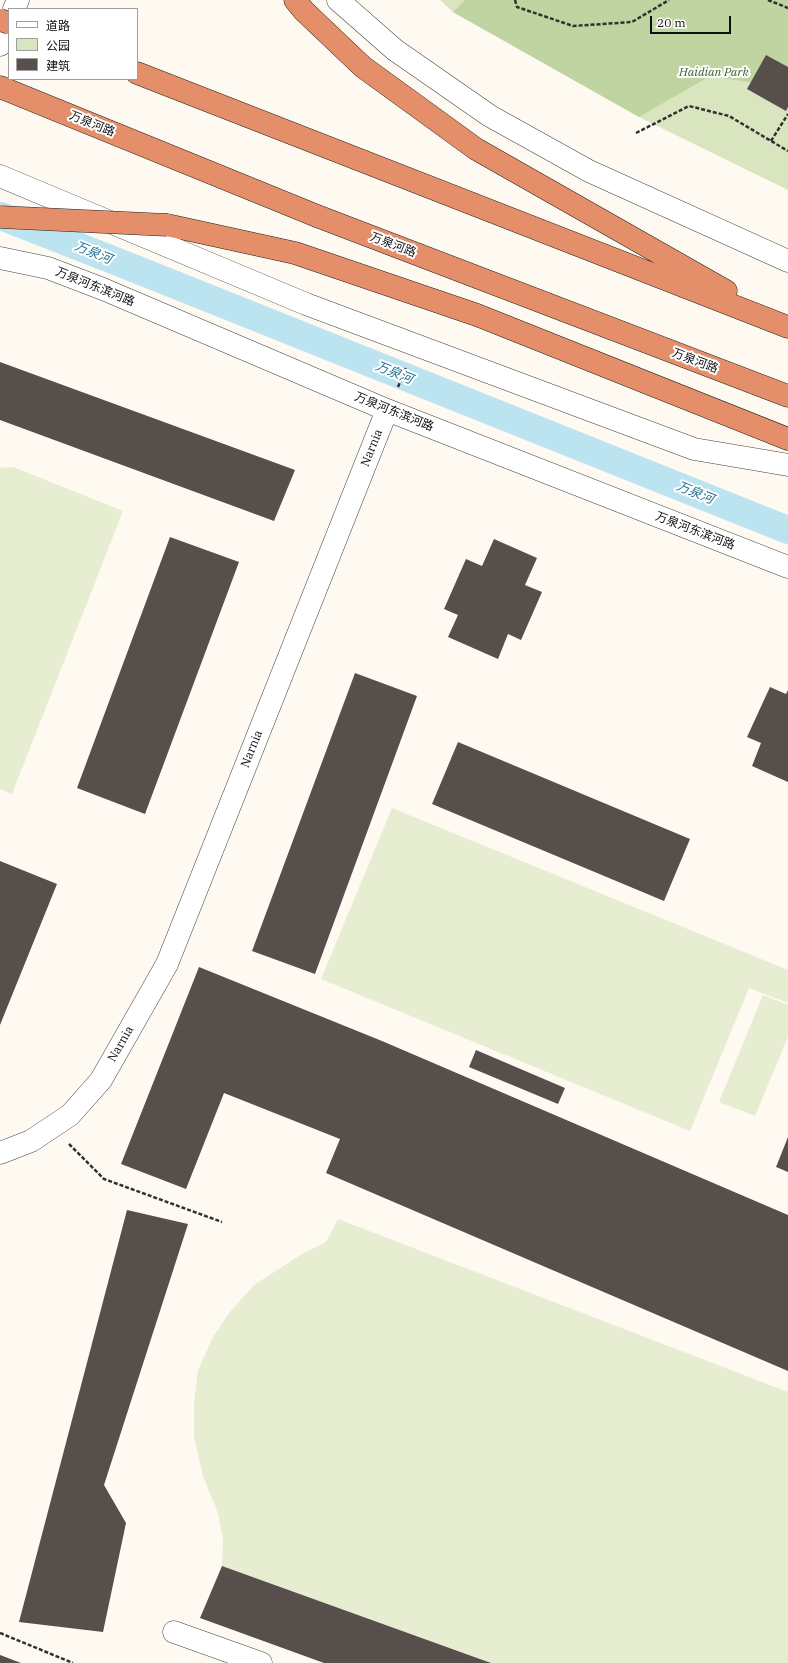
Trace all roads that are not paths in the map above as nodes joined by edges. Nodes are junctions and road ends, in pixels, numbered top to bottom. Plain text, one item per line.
1 (295, 0) edge
2 (338, 0) edge
3 (8, 25) edge
4 (0, 45) edge
5 (138, 73) edge
6 (0, 87) edge
7 (0, 176) edge
8 (0, 217) edge
9 (0, 258) edge
10 (788, 260) edge
11 (788, 326) edge
12 (788, 396) edge
13 (387, 410) junction
14 (788, 439) edge
15 (788, 465) edge
16 (788, 567) edge
17 (0, 1153) edge
18 (174, 1632) dead end
19 (261, 1663) edge

1 - 11 highway
2 - 10 street
3 - 4 street
5 - 11 highway
6 - 12 highway, 万泉河路
7 - 15 street
8 - 14 highway, bridge
9 - 13 street, 万泉河东滨河路
13 - 16 street, 万泉河东滨河路
13 - 17 street, Narnia
18 - 19 street

